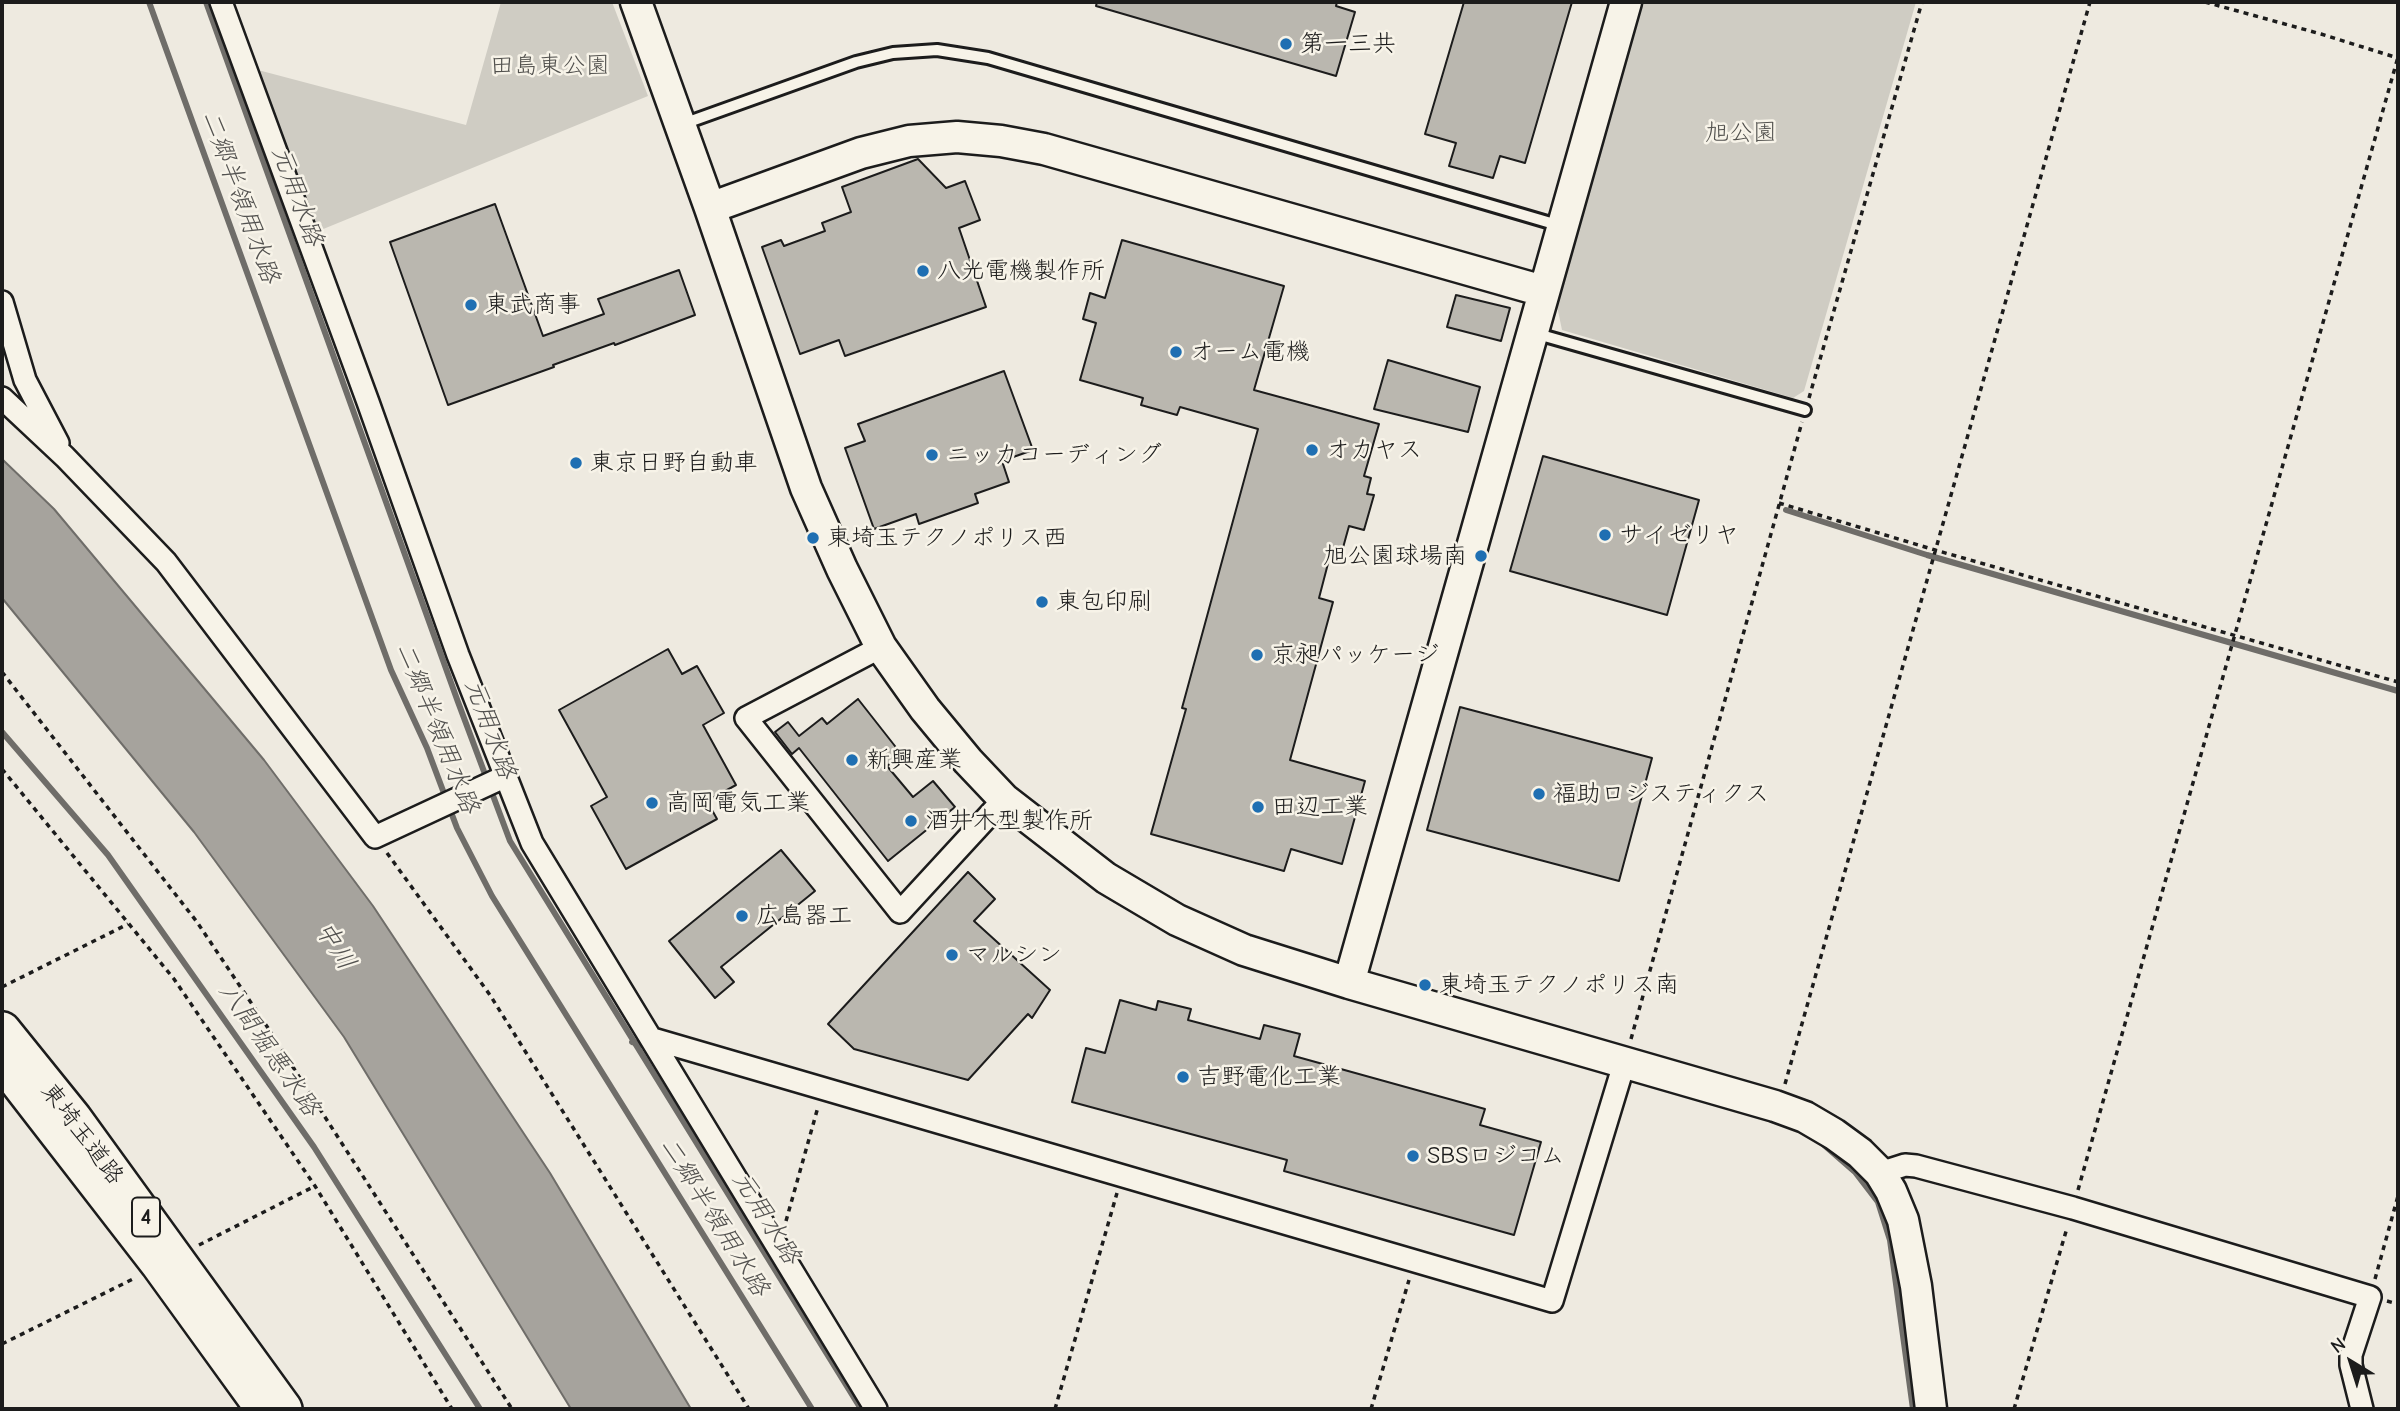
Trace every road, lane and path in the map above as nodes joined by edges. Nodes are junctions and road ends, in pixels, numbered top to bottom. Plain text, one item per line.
1 (221, 2) edge
2 (636, 2) edge
3 (1626, 2) edge
4 (1922, 2) edge
5 (2090, 2) edge
6 (2205, 2) edge
7 (2398, 58) edge
8 (680, 125) junction
9 (710, 208) junction
10 (1561, 226) junction
11 (1543, 291) junction
12 (2, 302) edge
13 (1531, 333) junction
14 (2, 398) edge
15 (1805, 410) junction
16 (65, 457) junction
17 (1779, 503) junction
18 (1935, 550) junction
19 (2234, 635) junction
20 (881, 647) junction
21 (2, 672) edge
22 (2398, 682) edge
23 (2, 769) edge
24 (504, 777) junction
25 (1004, 799) junction
26 (375, 837) junction
27 (128, 924) junction
28 (1349, 984) junction
29 (2, 987) edge
30 (2, 1031) edge
31 (653, 1039) junction
32 (1623, 1064) junction
33 (2, 1073) edge
34 (823, 1088) junction
35 (1775, 1107) junction
36 (1880, 1173) junction
37 (1122, 1175) junction
38 (315, 1186) junction
39 (2398, 1196) edge
40 (2073, 1208) junction
41 (778, 1248) junction
42 (1415, 1259) junction
43 (164, 1263) junction
44 (2370, 1297) junction
45 (2, 1344) edge
46 (255, 1409) edge
47 (283, 1409) edge
48 (452, 1409) edge
49 (512, 1409) edge
50 (749, 1409) edge
51 (876, 1409) edge
52 (1055, 1409) edge
53 (1371, 1409) edge
54 (1931, 1409) edge
55 (2014, 1409) edge
56 (2362, 1409) edge

1 - 24 street
2 - 8 street
3 - 10 street
4 - 15 path
5 - 18 path
6 - 7 path
7 - 19 path
8 - 9 street
8 - 10 lane
9 - 11 street
9 - 20 street
10 - 11 street
11 - 13 street
12 - 16 street
13 - 15 lane
13 - 28 street
14 - 16 street
15 - 17 path
16 - 26 street
17 - 18 path
17 - 32 path
18 - 19 path
18 - 35 path
19 - 22 path
19 - 40 path
20 - 25 street
20 - 25 street
21 - 49 path
23 - 27 path
24 - 26 street
24 - 31 street
25 - 28 street
26 - 50 path
27 - 29 path
27 - 38 path
28 - 32 street
30 - 43 highway, 東埼玉道路 / 4
31 - 34 street
31 - 41 street
32 - 35 street
32 - 42 street
33 - 43 street
34 - 37 street
34 - 41 path
35 - 36 street
36 - 40 street
36 - 54 street
37 - 42 street
37 - 52 path
38 - 43 path
38 - 48 path
39 - 44 path
40 - 44 street
40 - 55 path
41 - 51 street
42 - 53 path
43 - 45 path
43 - 46 street
43 - 47 highway, 東埼玉道路 / 4
44 - 56 street

